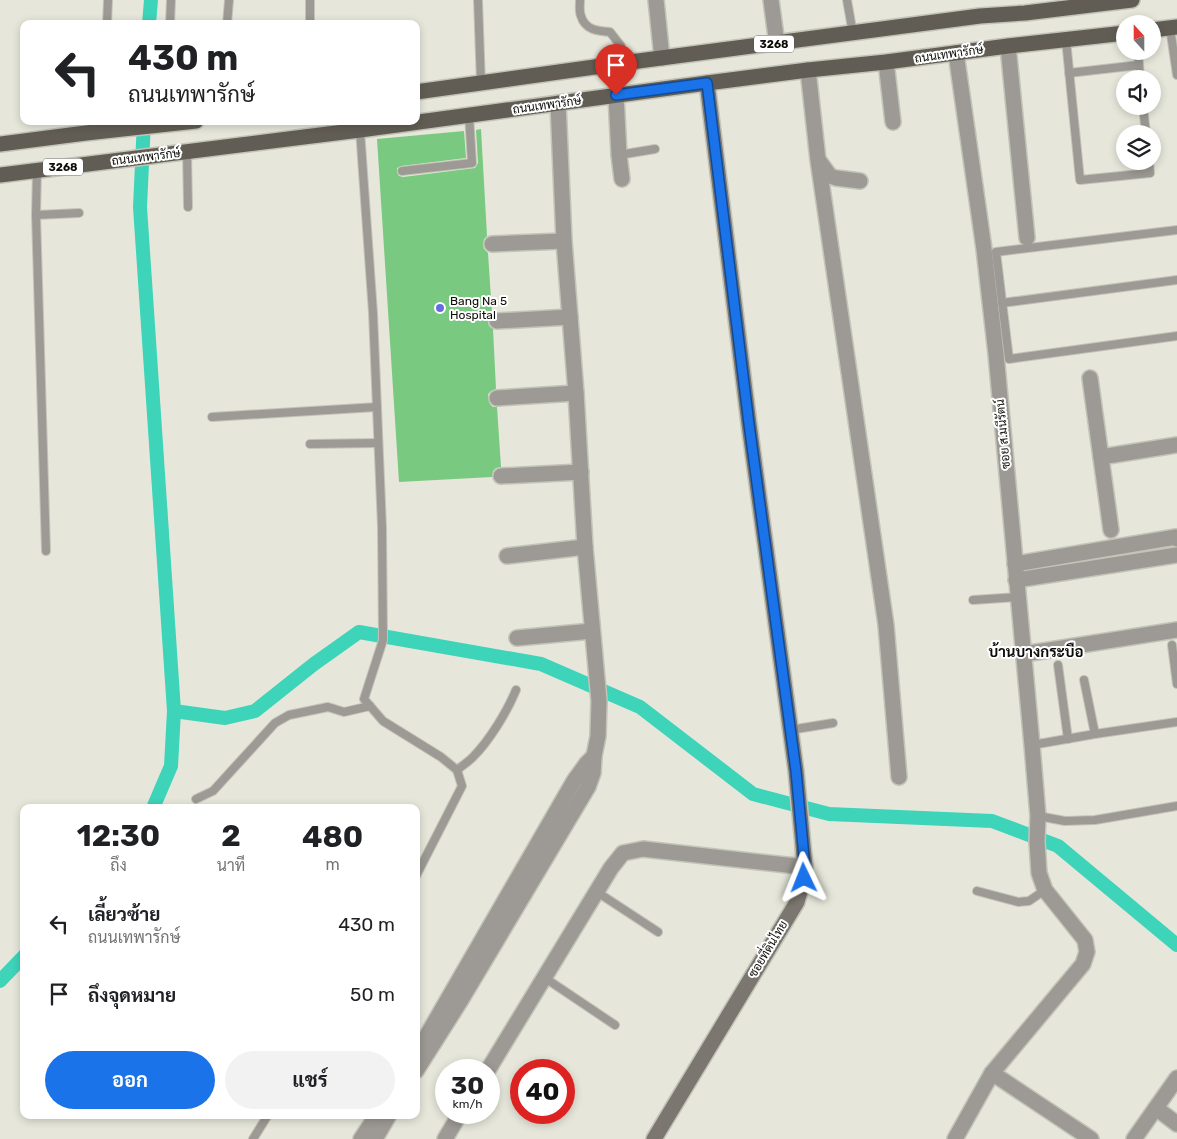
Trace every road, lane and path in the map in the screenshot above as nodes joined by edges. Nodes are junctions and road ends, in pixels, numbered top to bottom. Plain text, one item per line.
1 (108, 0) edge
2 (171, 0) edge
3 (229, 0) edge
4 (310, 0) edge
5 (478, 0) edge
6 (580, 0) edge
7 (656, 0) edge
8 (771, 0) edge
9 (847, 0) edge
10 (1132, 0) edge
11 (1050, 5) edge
12 (107, 20) edge
13 (170, 20) edge
14 (227, 20) edge
15 (310, 20) edge
16 (1173, 28) edge
17 (853, 34) junction
18 (1116, 34) edge
19 (1066, 40) junction
20 (777, 44) junction
21 (1008, 46) junction
22 (956, 53) junction
23 (662, 58) junction
24 (1139, 60) edge
25 (886, 62) junction
26 (624, 63) junction
27 (1139, 65) junction
28 (808, 70) junction
29 (1139, 70) edge
30 (1069, 73) junction
31 (1177, 75) edge
32 (707, 83) junction
33 (481, 84) junction
34 (420, 92) edge
35 (616, 95) junction
36 (558, 103) junction
37 (469, 115) junction
38 (420, 122) edge
39 (893, 122) dead end
40 (158, 125) edge
41 (396, 125) edge
42 (360, 130) junction
43 (0, 144) edge
44 (654, 149) dead end
45 (187, 152) junction
46 (618, 155) junction
47 (818, 160) junction
48 (37, 170) junction
49 (1150, 170) edge
50 (402, 172) dead end
51 (0, 175) edge
52 (622, 179) dead end
53 (860, 181) dead end
54 (188, 207) dead end
55 (79, 213) dead end
56 (36, 215) junction
57 (1177, 230) edge
58 (1027, 238) dead end
59 (564, 240) junction
60 (492, 244) dead end
61 (1177, 280) edge
62 (1002, 303) junction
63 (570, 316) junction
64 (497, 321) dead end
65 (1177, 336) edge
66 (1090, 378) dead end
67 (576, 393) junction
68 (497, 398) dead end
69 (377, 407) junction
70 (212, 417) dead end
71 (378, 443) junction
72 (310, 444) dead end
73 (1177, 445) edge
74 (1101, 456) junction
75 (580, 472) junction
76 (501, 476) dead end
77 (1110, 530) dead end
78 (1177, 539) edge
79 (585, 547) junction
80 (46, 551) dead end
81 (1177, 555) edge
82 (507, 556) dead end
83 (1015, 564) junction
84 (1016, 580) junction
85 (1018, 597) junction
86 (974, 600) dead end
87 (1177, 630) edge
88 (592, 631) junction
89 (517, 638) dead end
90 (1172, 645) dead end
91 (1024, 654) junction
92 (1058, 665) dead end
93 (1084, 680) dead end
94 (1177, 684) edge
95 (516, 690) dead end
96 (370, 706) junction
97 (1177, 722) edge
98 (834, 723) dead end
99 (790, 730) junction
100 (1095, 734) junction
101 (1068, 739) junction
102 (1032, 745) junction
103 (457, 770) junction
104 (900, 777) dead end
105 (196, 799) dead end
106 (1177, 806) edge
107 (1038, 816) junction
108 (537, 859) junction
109 (420, 868) edge
110 (805, 868) junction
111 (1045, 890) junction
112 (977, 891) dead end
113 (597, 892) junction
114 (658, 932) dead end
115 (545, 978) junction
116 (616, 1025) dead end
117 (420, 1047) edge
118 (495, 1059) edge
119 (420, 1065) edge
120 (992, 1073) junction
121 (1177, 1078) edge
122 (1156, 1108) junction
123 (266, 1119) edge
124 (374, 1119) edge
125 (386, 1119) edge
126 (454, 1124) edge
127 (1177, 1124) edge
128 (253, 1139) edge
129 (361, 1139) edge
130 (374, 1139) edge
131 (445, 1139) edge
132 (654, 1139) edge
133 (955, 1139) edge
134 (1091, 1139) edge
135 (1134, 1139) edge

1 - 12 lane
2 - 13 lane
3 - 14 lane
4 - 15 lane
5 - 33 lane
6 - 26 lane
7 - 23 street
8 - 20 street
9 - 17 lane
10 - 11 main road, 3268
11 - 17 main road, 3268
16 - 31 lane
17 - 20 main road, 3268
18 - 19 main road, ถนนเทพารักษ์ / 3268
19 - 21 main road, ถนนเทพารักษ์ / 3268
19 - 30 lane
20 - 23 main road, 3268
21 - 22 main road, ถนนเทพารักษ์ / 3268
21 - 58 street
22 - 25 main road, ถนนเทพารักษ์ / 3268
22 - 83 street, ซอย ส.มนีรัตน์
23 - 26 main road, 3268
24 - 27 lane
25 - 28 main road, ถนนเทพารักษ์ / 3268
25 - 39 street
26 - 33 main road, 3268
27 - 29 lane
27 - 30 lane
28 - 32 main road, ถนนเทพารักษ์ / 3268
28 - 47 street
30 - 49 lane
32 - 35 main road, ถนนเทพารักษ์ / 3268
32 - 99 street, ซอยที่ดินไทย
33 - 34 main road, 3268
35 - 36 main road, ถนนเทพารักษ์ / 3268
35 - 46 street
36 - 37 main road, ถนนเทพารักษ์ / 3268
36 - 59 street
37 - 38 main road, ถนนเทพารักษ์ / 3268
37 - 50 lane
40 - 43 main road
41 - 42 main road, ถนนเทพารักษ์ / 3268
42 - 45 main road, ถนนเทพารักษ์ / 3268
42 - 69 lane
44 - 46 lane
45 - 48 main road, ถนนเทพารักษ์ / 3268
45 - 54 lane
46 - 52 street
47 - 53 street
47 - 104 street
48 - 51 main road, ถนนเทพารักษ์ / 3268
48 - 56 lane
55 - 56 lane
56 - 80 lane
57 - 62 lane
59 - 60 street
59 - 63 street
61 - 62 lane
62 - 65 lane
63 - 64 street
63 - 67 street
66 - 74 street
67 - 68 street
67 - 75 street
69 - 70 lane
69 - 71 lane
71 - 72 lane
71 - 96 lane
73 - 74 street
74 - 77 street
75 - 76 street
75 - 79 street
78 - 83 street
79 - 82 street
79 - 88 street
81 - 84 street
83 - 84 street, ซอย ส.มนีรัตน์
84 - 85 street, ซอย ส.มนีรัตน์
85 - 86 lane
85 - 91 street, ซอย ส.มนีรัตน์
87 - 91 street
88 - 89 street
88 - 108 street
90 - 94 lane
91 - 102 street, ซอย ส.มนีรัตน์
92 - 101 lane
93 - 100 lane
95 - 103 lane
96 - 103 lane
96 - 105 lane
97 - 100 lane
98 - 99 lane
99 - 110 street, ซอยที่ดินไทย
100 - 101 lane
101 - 102 lane
102 - 107 street, ซอย ส.มนีรัตน์
103 - 109 lane
106 - 107 lane
107 - 111 street, ซอย ส.มนีรัตน์
108 - 117 street
108 - 119 street
110 - 113 street
110 - 132 street, ซอยที่ดินไทย
111 - 112 lane
111 - 120 street
113 - 114 lane
113 - 115 street
115 - 116 lane
115 - 118 street
120 - 133 street
120 - 134 street
121 - 122 street
122 - 127 street
122 - 135 street
123 - 128 lane
124 - 129 street
125 - 130 street
126 - 131 street

